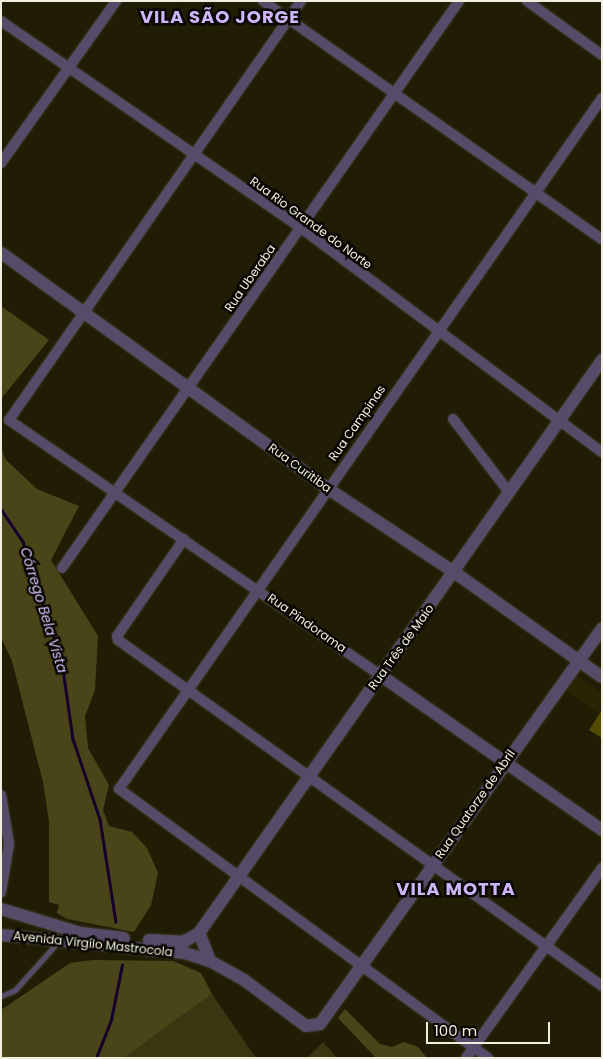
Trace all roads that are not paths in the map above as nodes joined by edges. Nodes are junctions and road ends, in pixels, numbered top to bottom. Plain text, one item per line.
1 (116, 1) edge
2 (264, 1) edge
3 (302, 1) edge
4 (459, 1) edge
5 (527, 1) edge
6 (289, 19) junction
7 (1, 21) edge
8 (602, 55) edge
9 (69, 68) junction
10 (393, 91) junction
11 (602, 98) edge
12 (194, 156) junction
13 (1, 163) edge
14 (534, 192) junction
15 (301, 228) junction
16 (602, 239) edge
17 (1, 253) edge
18 (85, 311) junction
19 (437, 331) junction
20 (602, 360) edge
21 (189, 386) junction
22 (453, 419) dead end
23 (558, 420) junction
24 (602, 452) edge
25 (327, 488) junction
26 (508, 491) junction
27 (116, 492) junction
28 (184, 539) junction
29 (62, 568) dead end
30 (454, 572) junction
31 (260, 590) junction
32 (602, 628) edge
33 (579, 661) junction
34 (380, 674) junction
35 (602, 677) edge
36 (188, 690) junction
37 (505, 761) junction
38 (308, 777) junction
39 (1, 795) edge
40 (4, 814) edge
41 (602, 830) edge
42 (433, 864) junction
43 (602, 868) edge
44 (238, 875) junction
45 (1, 892) edge
46 (1, 909) edge
47 (199, 933) junction
48 (1, 934) edge
49 (57, 943) junction
50 (547, 947) junction
51 (210, 961) junction
52 (360, 968) junction
53 (602, 986) edge
54 (1, 996) edge
55 (313, 1027) joint
56 (474, 1047) junction
57 (466, 1058) edge
58 (488, 1058) edge

1 - 9 street
2 - 6 street
3 - 6 street
4 - 10 street, Rua Uberaba
5 - 8 street
6 - 10 street
6 - 12 street
7 - 9 street, Rua Rio Grande do Norte
9 - 12 street, Rua Rio Grande do Norte
9 - 13 street
10 - 14 street
10 - 15 street, Rua Uberaba
11 - 14 street, Rua Campinas
12 - 15 street, Rua Rio Grande do Norte
12 - 18 street
14 - 16 street
14 - 19 street, Rua Campinas
15 - 19 street, Rua Rio Grande do Norte
15 - 21 street, Rua Uberaba
17 - 18 street, Rua Curitiba
18 - 21 street, Rua Curitiba
18 - 27 street, Rua Pindorama
19 - 23 street, Rua Rio Grande do Norte
19 - 25 street, Rua Campinas
20 - 23 street, Rua Três de Maio
21 - 25 street, Rua Curitiba
21 - 27 street, Rua Uberaba
22 - 26 street
23 - 24 street, Rua Rio Grande do Norte
23 - 26 street, Rua Três de Maio
25 - 30 street, Rua Curitiba
25 - 31 street, Rua Campinas
26 - 30 street, Rua Três de Maio
27 - 28 street, Rua Pindorama
27 - 29 street, Rua Uberaba
28 - 31 street, Rua Pindorama
28 - 36 street
30 - 33 street, Rua Curitiba
30 - 34 street, Rua Três de Maio
31 - 34 street, Rua Pindorama
31 - 36 street, Rua Campinas
32 - 33 street, Rua Quatorze de Abril
33 - 35 street, Rua Curitiba
33 - 37 street, Rua Quatorze de Abril
34 - 37 street, Rua Pindorama
34 - 38 street, Rua Três de Maio
36 - 38 street
36 - 44 street, Rua Campinas
37 - 41 street, Rua Pindorama
37 - 42 street, Rua Quatorze de Abril
38 - 42 street
38 - 44 street, Rua Três de Maio
39 - 40 street
40 - 45 street
42 - 50 street
42 - 52 street, Rua Quatorze de Abril
43 - 50 street
44 - 47 street, Rua Três de Maio
44 - 52 street
46 - 47 street, Avenida Virgílo Mastrocola
47 - 51 street
48 - 49 street, Avenida Virgílo Mastrocola
49 - 51 street, Avenida Virgílo Mastrocola
49 - 54 lane
50 - 53 street
50 - 56 street
51 - 55 street, Avenida Virgílo Mastrocola
52 - 55 street, Rua Quatorze de Abril
52 - 56 street
56 - 57 street
56 - 58 street

